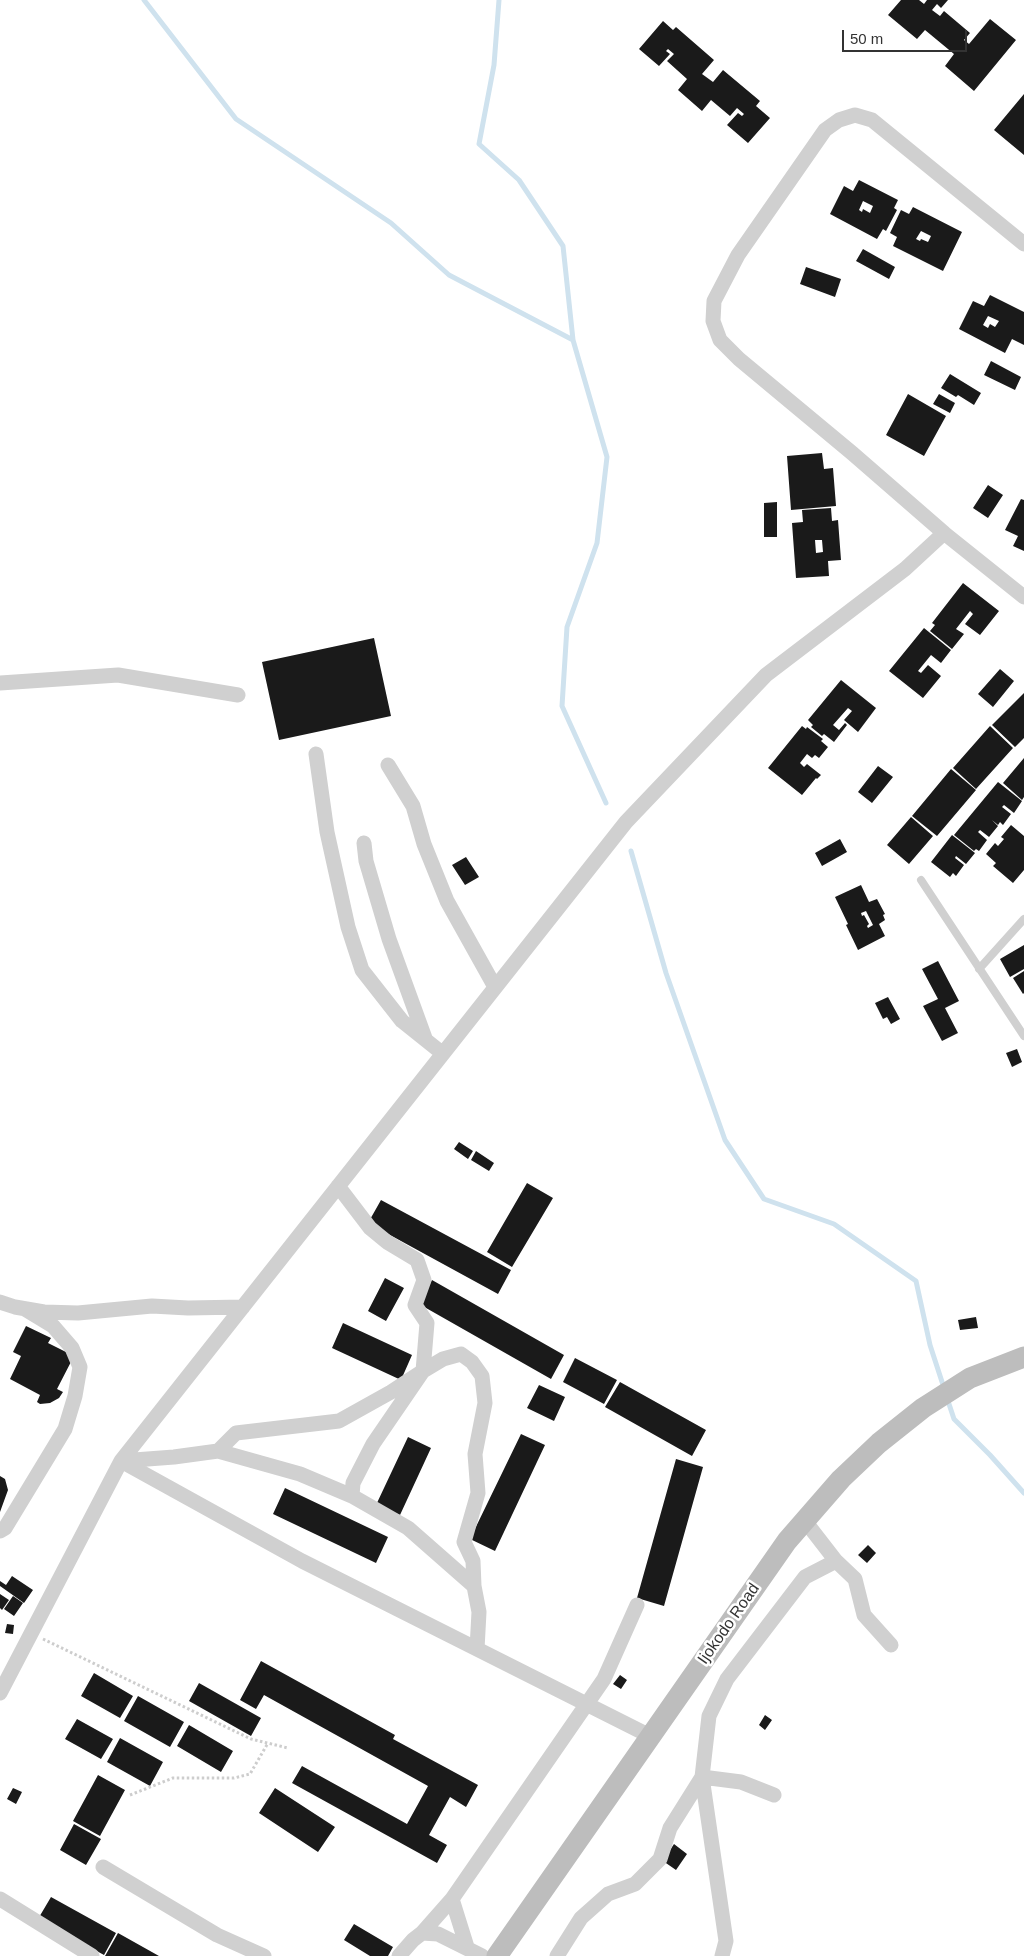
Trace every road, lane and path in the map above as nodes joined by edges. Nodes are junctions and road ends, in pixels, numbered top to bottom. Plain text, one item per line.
1 (1024, 244) edge
2 (944, 533) junction
3 (1024, 596) edge
4 (0, 683) edge
5 (238, 695) dead end
6 (316, 754) dead end
7 (388, 765) dead end
8 (364, 843) dead end
9 (921, 880) dead end
10 (1024, 919) edge
11 (979, 969) junction
12 (495, 986) junction
13 (1024, 1036) edge
14 (425, 1039) junction
15 (442, 1053) junction
16 (338, 1186) junction
17 (0, 1302) edge
18 (243, 1307) junction
19 (25, 1308) junction
20 (1024, 1357) edge
21 (423, 1372) junction
22 (218, 1451) junction
23 (121, 1461) junction
24 (352, 1496) junction
25 (805, 1521) junction
26 (0, 1531) edge
27 (836, 1561) junction
28 (474, 1586) junction
29 (636, 1605) dead end
30 (31, 1633) junction
31 (892, 1645) dead end
32 (477, 1649) junction
33 (0, 1693) edge
34 (587, 1704) junction
35 (650, 1736) junction
36 (269, 1743) junction
37 (288, 1748) dead end
38 (702, 1777) junction
39 (130, 1795) dead end
40 (774, 1795) dead end
41 (103, 1867) dead end
42 (0, 1899) edge
43 (452, 1899) junction
44 (422, 1934) junction
45 (467, 1947) junction
46 (92, 1956) edge
47 (264, 1956) edge
48 (399, 1956) edge
49 (482, 1956) edge
50 (497, 1956) edge
51 (557, 1956) edge
52 (722, 1956) edge

1 - 2 street
2 - 3 street
2 - 12 street
4 - 5 street
6 - 14 street
7 - 12 street
8 - 14 street
9 - 11 lane
10 - 11 lane
11 - 13 lane
12 - 15 street
14 - 15 street
15 - 16 street
16 - 18 street
16 - 21 street
17 - 19 street
18 - 19 street
18 - 23 street
19 - 26 street
20 - 25 main road, Ijokodo Road
21 - 22 street
21 - 24 street
21 - 28 street
22 - 23 street
22 - 24 street
23 - 30 street
23 - 32 street
24 - 28 street
25 - 27 street
25 - 35 main road, Ijokodo Road
27 - 31 street
27 - 38 street
28 - 32 street
29 - 34 street
30 - 33 street
30 - 36 path
32 - 34 street
34 - 35 street
34 - 43 street
35 - 50 main road, Ijokodo Road
36 - 37 path
36 - 39 path
38 - 40 street
38 - 51 street
38 - 52 street
41 - 47 street
42 - 46 street
43 - 44 street
43 - 45 street
44 - 45 street
44 - 48 street
45 - 49 street

